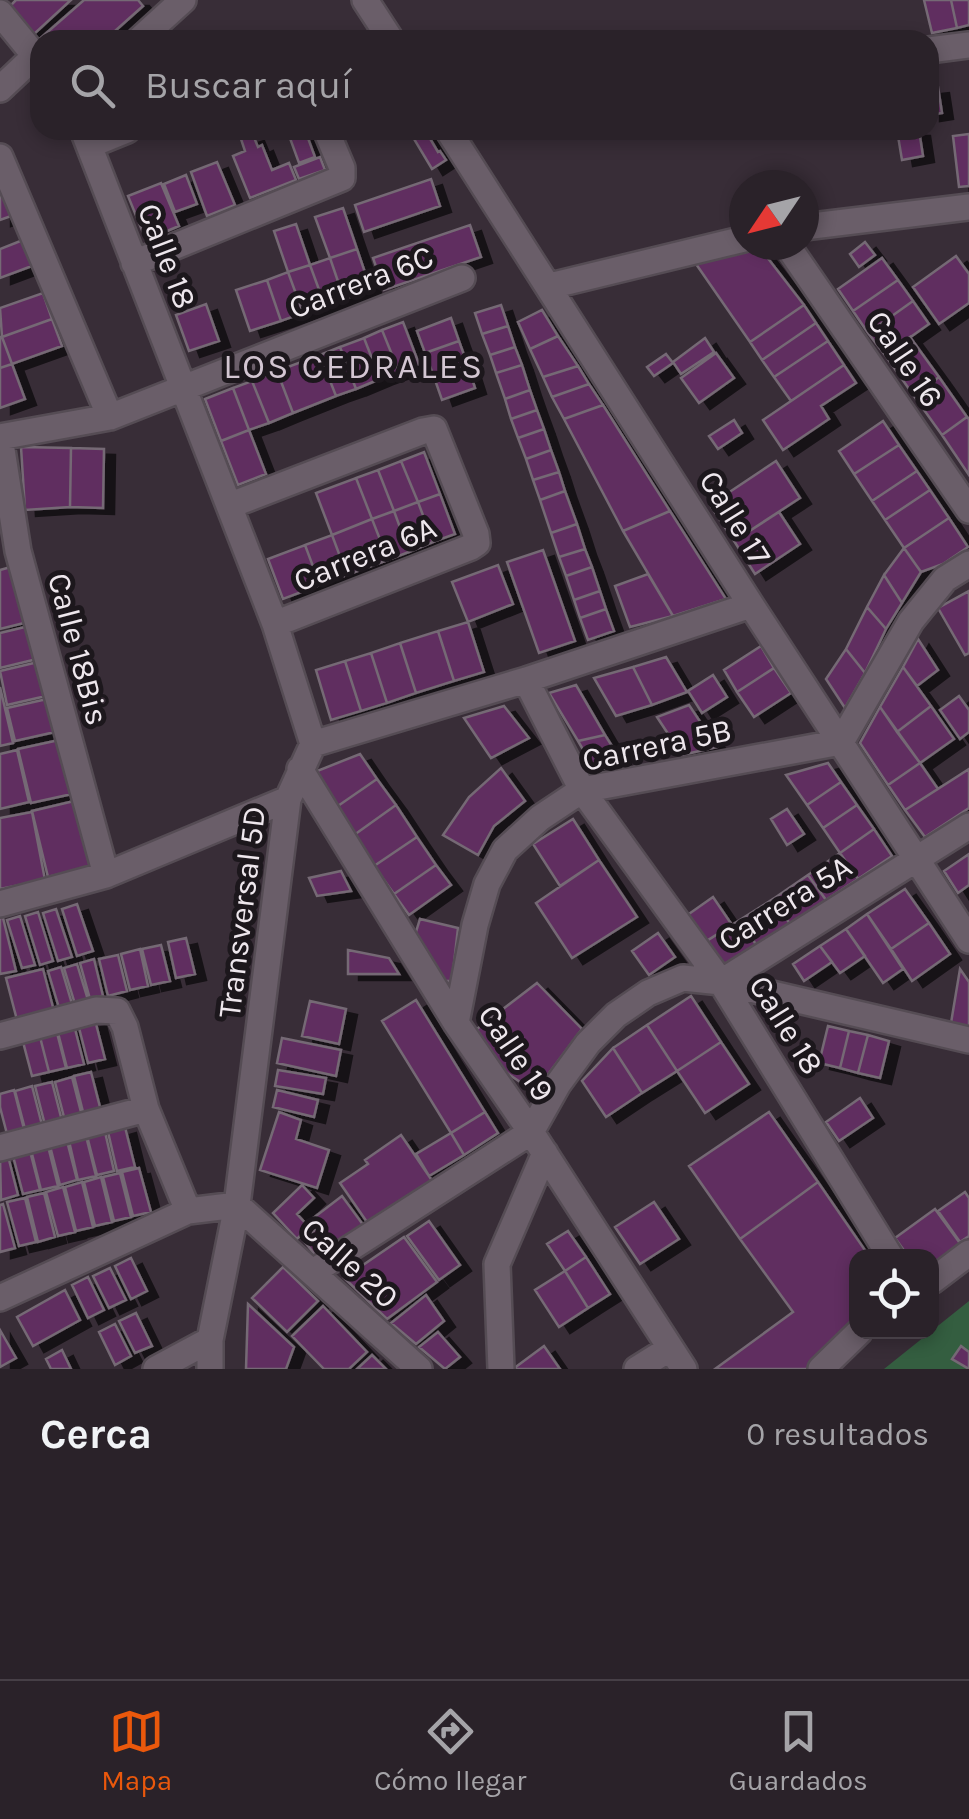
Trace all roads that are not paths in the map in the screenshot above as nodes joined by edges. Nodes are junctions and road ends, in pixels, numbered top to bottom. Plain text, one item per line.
1 (183, 0) edge
2 (365, 0) edge
3 (0, 13) edge
4 (151, 30) edge
5 (384, 30) edge
6 (969, 45) edge
7 (30, 49) edge
8 (939, 49) edge
9 (30, 65) edge
10 (0, 89) edge
11 (87, 140) edge
12 (330, 140) edge
13 (455, 140) edge
14 (0, 157) edge
15 (969, 207) edge
16 (819, 225) edge
17 (729, 243) edge
18 (797, 260) edge
19 (134, 263) junction
20 (462, 278) dead end
21 (550, 286) junction
22 (183, 387) junction
23 (110, 416) junction
24 (0, 437) edge
25 (230, 505) junction
26 (969, 510) edge
27 (969, 564) edge
28 (752, 605) junction
29 (276, 624) junction
30 (526, 680) junction
31 (841, 742) junction
32 (313, 744) junction
33 (300, 769) junction
34 (582, 790) junction
35 (288, 799) junction
36 (969, 826) edge
37 (916, 859) junction
38 (106, 875) junction
39 (0, 904) edge
40 (969, 940) edge
41 (721, 982) junction
42 (456, 1023) junction
43 (0, 1036) edge
44 (969, 1040) edge
45 (146, 1110) junction
46 (538, 1142) junction
47 (0, 1148) edge
48 (237, 1205) junction
49 (188, 1211) junction
50 (886, 1249) edge
51 (969, 1253) edge
52 (313, 1272) junction
53 (939, 1276) edge
54 (0, 1298) edge
55 (852, 1339) edge
56 (210, 1340) junction
57 (677, 1359) edge
58 (156, 1369) edge
59 (210, 1369) edge
60 (419, 1369) edge
61 (501, 1369) edge
62 (637, 1369) edge
63 (821, 1369) edge

1 - 4 street
2 - 5 street
3 - 7 street
6 - 8 street
9 - 10 street
11 - 19 street, Calle 18
12 - 19 street
13 - 21 street, Calle 17
14 - 23 street
15 - 16 street
17 - 21 street
18 - 26 street, Calle 16
19 - 22 street, Calle 18
20 - 22 street, Carrera 6C
21 - 28 street, Calle 17
22 - 23 street, Carrera 6C
22 - 25 street, Calle 18
23 - 24 street, Carrera 6C
24 - 38 street, Calle 18Bis
25 - 29 street, Calle 18
25 - 29 street, Carrera 6A
27 - 31 street
28 - 30 street
28 - 31 street, Calle 17
29 - 32 street, Calle 18
30 - 32 street
30 - 34 street, Calle 18
31 - 34 street, Carrera 5B
31 - 37 street, Calle 17
32 - 33 street, Transversal 5D
33 - 35 street, Transversal 5D
33 - 42 street, Calle 19
34 - 41 street, Calle 18
34 - 42 street, Carrera 5B
35 - 38 street
35 - 48 street, Transversal 5D
36 - 37 street, Carrera 5A
37 - 40 street, Calle 17
37 - 41 street, Carrera 5A
38 - 39 street
41 - 44 street
41 - 46 street, Carrera 5A
41 - 50 street, Calle 18
42 - 46 street, Calle 19
43 - 45 street
45 - 47 street
45 - 49 street
46 - 52 street, Carrera 5A
46 - 57 street, Calle 19
46 - 61 street
48 - 49 street
48 - 52 street, Calle 20
48 - 56 street, Transversal 5D
49 - 54 street
51 - 53 street
52 - 60 street, Calle 20
55 - 63 street
56 - 58 street
56 - 59 street, Transversal 5D
57 - 62 street

